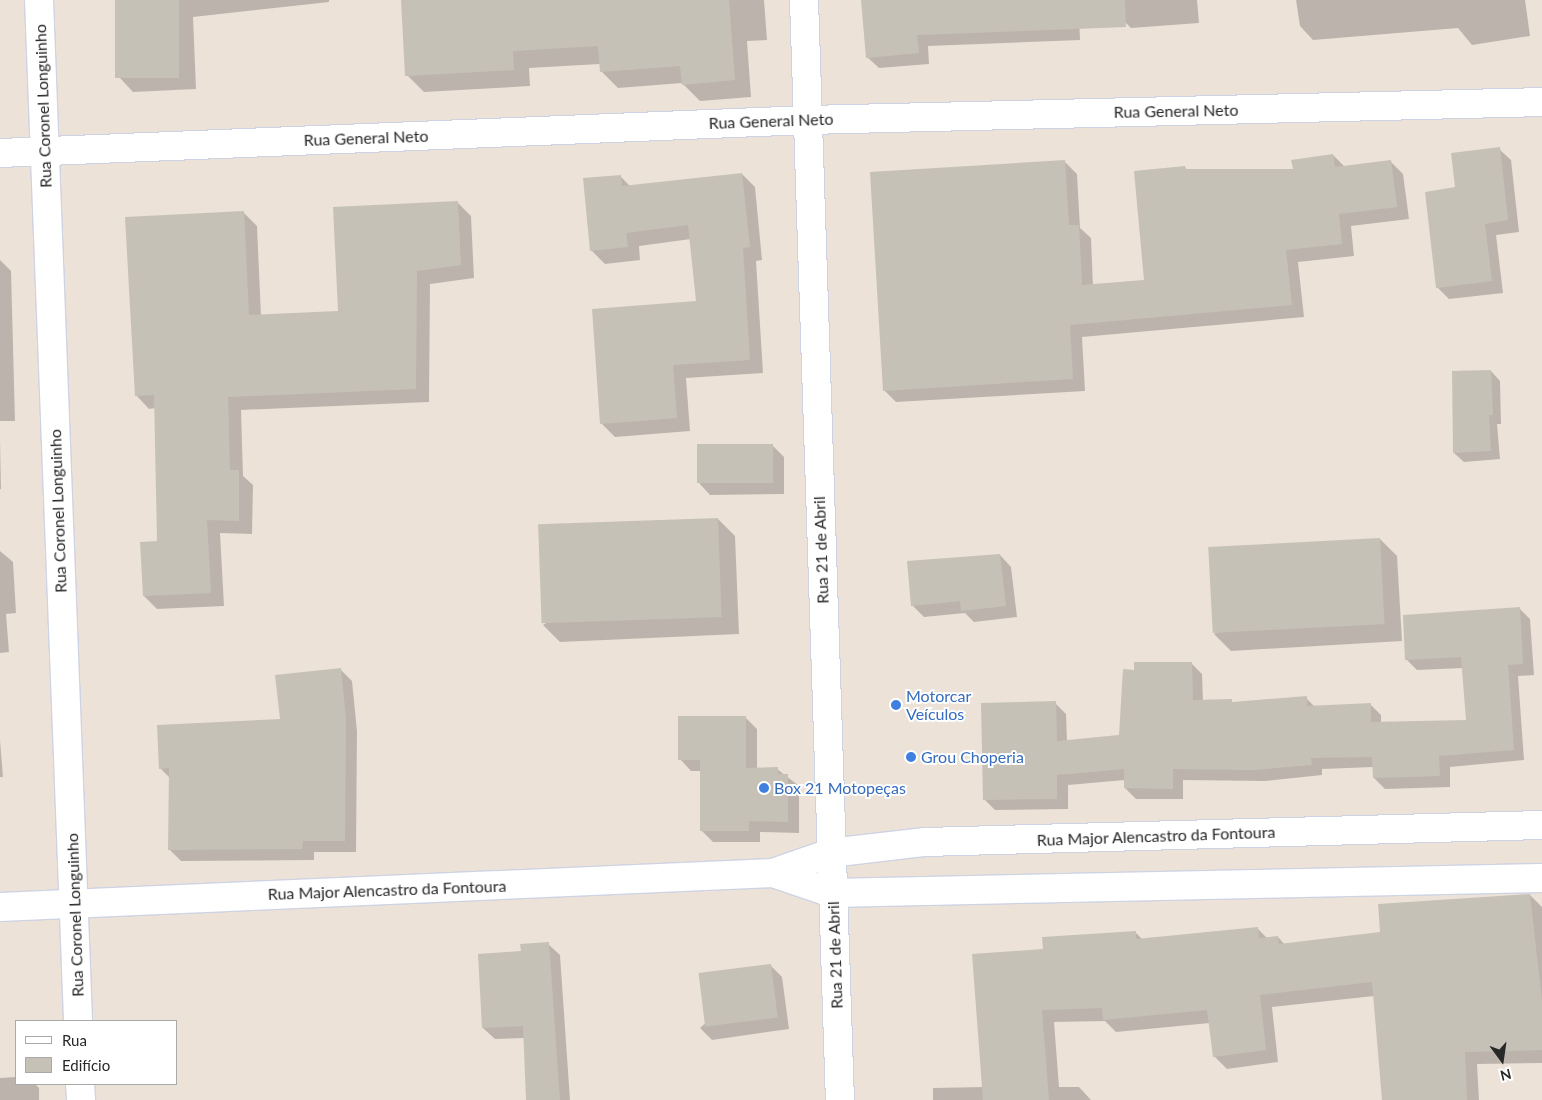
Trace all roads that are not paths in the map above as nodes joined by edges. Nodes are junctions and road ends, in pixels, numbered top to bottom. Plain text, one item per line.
1 (39, 0) edge
2 (804, 0) edge
3 (1542, 102) edge
4 (808, 120) junction
5 (44, 152) junction
6 (0, 153) edge
7 (1542, 825) edge
8 (830, 853) junction
9 (773, 874) junction
10 (1542, 878) edge
11 (832, 893) junction
12 (75, 903) junction
13 (0, 907) edge
14 (78, 1020) edge
15 (80, 1085) edge
16 (81, 1100) edge
17 (840, 1100) edge

1 - 5 street, Rua Coronel Longuinho
2 - 4 street, Rua 21 de Abril
3 - 4 street, Rua General Neto
4 - 5 street, Rua General Neto
4 - 8 street, Rua 21 de Abril
5 - 6 street, Rua General Neto
5 - 12 street, Rua Coronel Longuinho
7 - 8 street, Rua Major Alencastro da Fontoura
8 - 9 street, Rua Major Alencastro da Fontoura
8 - 11 street, Rua 21 de Abril
9 - 11 street, Rua Major Alencastro da Fontoura
9 - 12 street, Rua Major Alencastro da Fontoura
10 - 11 street, Rua Major Alencastro da Fontoura
11 - 17 street, Rua 21 de Abril
12 - 13 street, Rua Major Alencastro da Fontoura
12 - 14 street, Rua Coronel Longuinho
15 - 16 street

